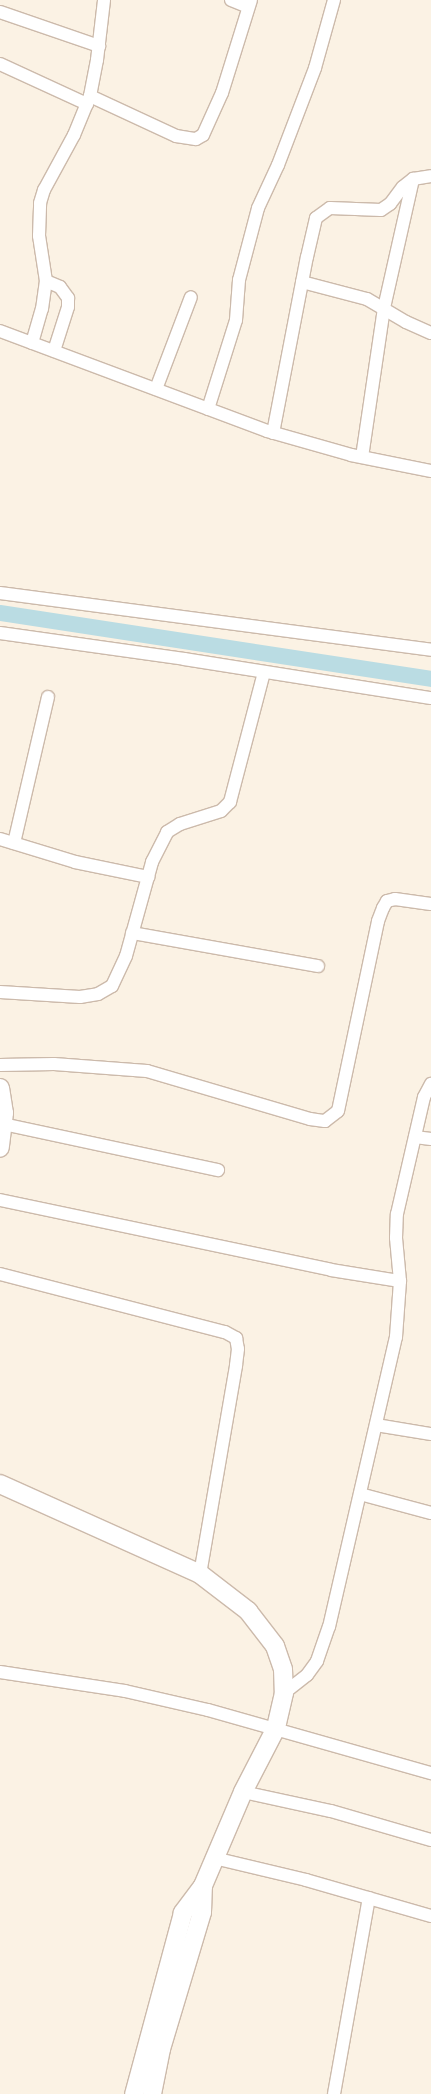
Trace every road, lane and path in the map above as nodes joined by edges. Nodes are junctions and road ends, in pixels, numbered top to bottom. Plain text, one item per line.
1 (104, 0) edge
2 (231, 0) edge
3 (334, 0) edge
4 (250, 4) edge
5 (0, 12) edge
6 (99, 46) junction
7 (0, 64) edge
8 (88, 100) junction
9 (431, 176) edge
10 (413, 179) junction
11 (46, 281) junction
12 (302, 282) junction
13 (191, 297) dead end
14 (384, 308) junction
15 (0, 331) edge
16 (431, 333) edge
17 (32, 343) junction
18 (54, 351) junction
19 (156, 389) junction
20 (208, 408) junction
21 (273, 432) junction
22 (362, 457) junction
23 (431, 471) edge
24 (0, 593) edge
25 (0, 633) edge
26 (431, 650) edge
27 (264, 672) junction
28 (48, 697) dead end
29 (431, 698) edge
30 (0, 839) edge
31 (14, 843) junction
32 (148, 877) junction
33 (431, 904) edge
34 (132, 934) junction
35 (318, 966) dead end
36 (0, 992) edge
37 (0, 1065) edge
38 (431, 1084) edge
39 (0, 1088) edge
40 (3, 1124) junction
41 (415, 1137) junction
42 (431, 1139) edge
43 (0, 1148) edge
44 (218, 1170) dead end
45 (0, 1200) edge
46 (0, 1274) edge
47 (400, 1281) junction
48 (376, 1425) junction
49 (431, 1434) edge
50 (0, 1484) edge
51 (360, 1494) junction
52 (431, 1513) edge
53 (200, 1574) junction
54 (0, 1672) edge
55 (284, 1694) junction
56 (276, 1728) junction
57 (431, 1773) edge
58 (243, 1792) junction
59 (431, 1840) edge
60 (214, 1858) junction
61 (203, 1886) junction
62 (369, 1898) junction
63 (431, 1916) edge
64 (134, 2094) edge
65 (152, 2094) edge
66 (334, 2094) edge

1 - 6 street
2 - 4 street
3 - 20 street
4 - 8 street
5 - 6 street
6 - 8 street
7 - 8 street
8 - 11 street
9 - 10 street
10 - 12 street
10 - 14 street
11 - 17 street
11 - 18 street
12 - 14 street
12 - 21 street
13 - 19 street
14 - 16 street
14 - 22 street
15 - 17 street
17 - 18 street
18 - 19 street
19 - 20 street
20 - 21 street
21 - 22 street
22 - 23 street
24 - 26 street
25 - 27 street
27 - 29 street
27 - 32 street
28 - 31 street
30 - 31 street
31 - 32 street
32 - 34 street
33 - 37 street
34 - 35 street
34 - 36 street
38 - 41 street
39 - 40 main road
40 - 43 main road
40 - 44 street
41 - 42 street
41 - 47 street
45 - 47 street
46 - 53 street
47 - 48 street
48 - 49 street
48 - 51 street
50 - 53 main road
51 - 52 street
51 - 55 street
53 - 55 main road
54 - 56 street
55 - 56 main road
56 - 57 street
56 - 58 main road
58 - 59 street
58 - 60 main road
60 - 61 main road
60 - 62 street
61 - 64 main road
61 - 65 main road
62 - 63 street
62 - 66 street

